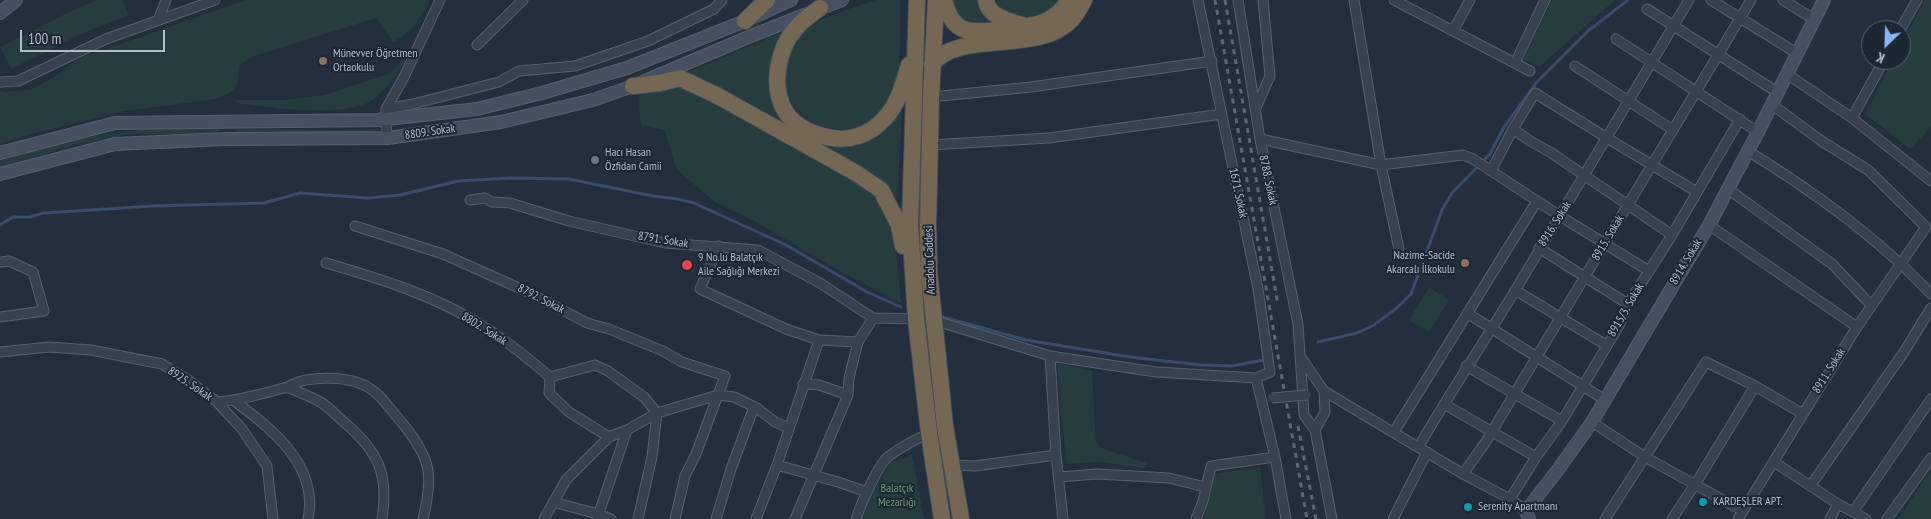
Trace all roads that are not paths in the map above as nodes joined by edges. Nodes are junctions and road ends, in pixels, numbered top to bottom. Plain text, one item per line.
1 (16, 0) edge
2 (166, 0) edge
3 (215, 0) edge
4 (440, 0) edge
5 (523, 0) edge
6 (722, 0) edge
7 (767, 0) edge
8 (791, 0) edge
9 (842, 0) edge
10 (917, 0) edge
11 (936, 0) edge
12 (944, 0) edge
13 (986, 0) edge
14 (1069, 0) edge
15 (1084, 0) edge
16 (1198, 0) edge
17 (1238, 0) edge
18 (1263, 0) edge
19 (1354, 0) edge
20 (1394, 0) edge
21 (1470, 0) edge
22 (1545, 0) edge
23 (1689, 0) edge
24 (1711, 0) edge
25 (1751, 0) edge
26 (1782, 0) edge
27 (1824, 0) edge
28 (1917, 0) edge
29 (820, 8) junction
30 (1647, 9) dead end
31 (0, 13) edge
32 (1739, 19) junction
33 (158, 20) junction
34 (1815, 20) junction
35 (1906, 20) edge
36 (745, 21) junction
37 (1674, 25) junction
38 (1024, 26) junction
39 (1453, 31) junction
40 (1616, 39) dead end
41 (476, 45) dead end
42 (915, 47) junction
43 (1798, 54) junction
44 (1718, 55) junction
45 (1212, 61) junction
46 (1652, 62) junction
47 (1516, 63) junction
48 (932, 65) junction
49 (1575, 66) dead end
50 (1878, 70) edge
51 (1530, 71) dead end
52 (1787, 74) junction
53 (0, 82) edge
54 (634, 86) junction
55 (1696, 92) junction
56 (1778, 92) junction
57 (931, 98) junction
58 (1629, 101) junction
59 (1771, 104) junction
60 (1255, 110) junction
61 (386, 114) junction
62 (1222, 114) junction
63 (1852, 118) junction
64 (1740, 119) junction
65 (1513, 129) junction
66 (1673, 130) junction
67 (1758, 132) junction
68 (388, 138) junction
69 (1607, 138) junction
70 (1260, 139) junction
71 (930, 145) junction
72 (1748, 151) junction
73 (0, 153) edge
74 (1381, 165) junction
75 (1652, 165) junction
76 (1491, 171) junction
77 (0, 174) edge
78 (1584, 176) junction
79 (1931, 181) edge
80 (1728, 189) junction
81 (1696, 192) junction
82 (470, 200) dead end
83 (1536, 201) junction
84 (1628, 204) junction
85 (1560, 216) junction
86 (1708, 225) junction
87 (355, 226) dead end
88 (1672, 235) junction
89 (1605, 244) junction
90 (719, 246) junction
91 (1540, 248) junction
92 (1399, 249) dead end
93 (0, 262) edge
94 (326, 263) dead end
95 (1899, 263) junction
96 (1649, 272) junction
97 (1584, 278) junction
98 (1516, 290) junction
99 (1931, 294) edge
100 (1628, 304) junction
101 (1871, 305) junction
102 (1931, 308) edge
103 (1467, 313) junction
104 (0, 317) edge
105 (1561, 317) junction
106 (874, 318) junction
107 (916, 319) junction
108 (933, 320) junction
109 (1491, 327) junction
110 (1857, 327) junction
111 (818, 340) junction
112 (858, 342) junction
113 (1606, 345) junction
114 (0, 352) edge
115 (1050, 356) junction
116 (1537, 356) junction
117 (1302, 359) junction
118 (1466, 366) junction
119 (550, 376) junction
120 (1256, 378) junction
121 (803, 384) junction
122 (1582, 385) junction
123 (1754, 386) junction
124 (286, 387) junction
125 (1324, 391) junction
126 (1515, 393) junction
127 (718, 395) junction
128 (848, 395) junction
129 (1306, 395) dead end
130 (1272, 398) dead end
131 (1931, 399) edge
132 (233, 400) junction
133 (1605, 400) junction
134 (217, 402) junction
135 (1444, 404) junction
136 (754, 407) junction
137 (657, 413) junction
138 (1802, 414) junction
139 (1562, 421) junction
140 (1592, 422) junction
141 (789, 428) junction
142 (627, 430) junction
143 (1315, 430) junction
144 (1394, 432) junction
145 (1492, 432) junction
146 (929, 433) junction
147 (609, 438) junction
148 (1419, 446) junction
149 (1427, 452) junction
150 (1056, 455) junction
151 (1275, 457) junction
152 (1536, 457) junction
153 (1645, 457) junction
154 (1931, 458) edge
155 (1774, 462) junction
156 (952, 464) junction
157 (777, 465) junction
158 (1463, 474) junction
159 (814, 475) junction
160 (1059, 477) junction
161 (1696, 483) junction
162 (1812, 485) junction
163 (1205, 487) junction
164 (867, 492) junction
165 (1510, 499) junction
166 (553, 502) junction
167 (1838, 504) junction
168 (1743, 511) junction
169 (960, 512) edge
170 (1853, 512) junction
171 (1528, 515) edge
172 (598, 516) edge
173 (273, 519) edge
174 (308, 519) edge
175 (382, 519) edge
176 (423, 519) edge
177 (544, 519) edge
178 (612, 519) edge
179 (638, 519) edge
180 (675, 519) edge
181 (716, 519) edge
182 (756, 519) edge
183 (795, 519) edge
184 (856, 519) edge
185 (942, 519) edge
186 (972, 519) edge
187 (1063, 519) edge
188 (1196, 519) edge
189 (1286, 519) edge
190 (1332, 519) edge
191 (1393, 519) edge
192 (1605, 519) edge
193 (1672, 519) edge
194 (1738, 519) edge
195 (1830, 519) edge
196 (1866, 519) edge
197 (1887, 519) edge

1 - 31 street
2 - 33 street
3 - 33 street
4 - 61 street
5 - 41 street
6 - 61 street
7 - 36 highway
8 - 36 street, 8809. Sokak
9 - 29 street, 8809. Sokak
10 - 42 highway, Anadolu Caddesi
11 - 48 highway, Anadolu Caddesi
12 - 38 highway
13 - 38 highway
14 - 38 highway
15 - 48 highway
16 - 45 street, 1671. Sokak
17 - 60 street, 8788. Sokak
18 - 60 street
19 - 74 street
20 - 39 street
21 - 39 street
22 - 47 street
23 - 37 street, 8916. Sokak
24 - 32 street
25 - 32 street, 8915. Sokak
26 - 34 street
27 - 34 street, 8914. Sokak
28 - 35 street
29 - 42 highway
29 - 54 street, 8809. Sokak
30 - 37 street
32 - 43 street
32 - 44 street, 8915. Sokak
33 - 53 street
34 - 43 street, 8914. Sokak
36 - 61 street, 8809. Sokak
37 - 44 street
37 - 46 street, 8916. Sokak
39 - 47 street
40 - 46 street
42 - 107 highway, Anadolu Caddesi
43 - 52 street, 8914. Sokak
44 - 55 street, 8915. Sokak
44 - 56 street
45 - 57 street
45 - 62 street, 1671. Sokak
46 - 55 street
46 - 58 street, 8916. Sokak
47 - 51 street
48 - 57 highway, Anadolu Caddesi
49 - 58 street
50 - 63 street
52 - 56 street, 8914. Sokak
52 - 63 street
54 - 68 street, 8809. Sokak
54 - 107 highway
55 - 64 street
55 - 66 street, 8915. Sokak
56 - 59 street, 8914. Sokak
57 - 71 highway, Anadolu Caddesi
58 - 66 street
58 - 69 street, 8916. Sokak
59 - 67 street, 8914. Sokak
59 - 95 street, 8911. Sokak
60 - 70 street, 8788. Sokak
61 - 68 street
61 - 73 street, 8809. Sokak
62 - 71 street
62 - 120 street, 1671. Sokak
63 - 79 street
64 - 67 street
64 - 81 street, 8915/3. Sokak
65 - 69 street
65 - 76 street
65 - 78 street
66 - 75 street, 8915. Sokak
67 - 72 street, 8914. Sokak
68 - 77 street, 8809. Sokak
69 - 75 street
69 - 78 street, 8916. Sokak
70 - 74 street
70 - 117 street, 8788. Sokak
71 - 108 highway, Anadolu Caddesi
72 - 80 street, 8914. Sokak
72 - 95 street
74 - 76 street
74 - 92 street
75 - 81 street
75 - 84 street, 8915. Sokak
76 - 83 street
78 - 84 street
78 - 85 street, 8916. Sokak
80 - 86 street, 8914. Sokak
80 - 101 street
81 - 88 street, 8915/3. Sokak
82 - 90 street, 8791. Sokak
83 - 85 street
83 - 103 street
84 - 88 street
84 - 89 street, 8915. Sokak
85 - 89 street
85 - 91 street, 8916. Sokak
86 - 110 street
86 - 133 street, 8914. Sokak
87 - 127 street, 8792. Sokak
88 - 96 street, 8915/3. Sokak
89 - 96 street
89 - 97 street, 8915. Sokak
90 - 106 street, 8791. Sokak
90 - 111 street
91 - 97 street
91 - 98 street, 8916. Sokak
93 - 104 street
94 - 119 street, 8802. Sokak
95 - 99 street
95 - 101 street, 8911. Sokak
96 - 100 street, 8915/3. Sokak
97 - 100 street
97 - 105 street, 8915. Sokak
98 - 105 street
98 - 109 street, 8916. Sokak
100 - 113 street, 8915/3. Sokak
101 - 110 street, 8911. Sokak
102 - 162 street
103 - 109 street
103 - 144 street
105 - 113 street
105 - 116 street, 8915. Sokak
106 - 107 street
106 - 112 street
107 - 146 highway, Anadolu Caddesi
108 - 115 street
108 - 156 highway, Anadolu Caddesi
109 - 116 street
109 - 118 street, 8916. Sokak
110 - 138 street, 8911. Sokak
111 - 112 street
111 - 121 street
112 - 128 street
113 - 122 street, 8915/3. Sokak
114 - 134 street, 8925. Sokak
115 - 120 street
115 - 150 street
116 - 122 street
116 - 126 street, 8915. Sokak
117 - 125 street, 8788. Sokak
117 - 143 street, 8788. Sokak
118 - 126 street
118 - 135 street, 8916. Sokak
119 - 137 street
119 - 147 street
120 - 151 street
121 - 128 street
121 - 141 street
122 - 133 street
122 - 139 street, 8915/3. Sokak
123 - 138 street
123 - 153 street
123 - 161 street
124 - 132 street
124 - 175 street
124 - 176 street
125 - 143 street
125 - 144 street, 8788. Sokak
126 - 139 street
126 - 145 street, 8915. Sokak
127 - 136 street
127 - 137 street
127 - 180 street
128 - 159 street
129 - 130 street, bridge
131 - 170 street
132 - 134 street
132 - 174 street
133 - 140 street, 8914. Sokak
134 - 173 street, 8925. Sokak
135 - 145 street
135 - 148 street, 8916. Sokak
136 - 141 street
136 - 181 street
137 - 142 street
137 - 179 street
138 - 155 street, 8911. Sokak
139 - 152 street, 8915/3. Sokak
140 - 153 street
140 - 171 street, 8914. Sokak
141 - 157 street
142 - 147 street
142 - 172 street
143 - 190 street, 8788. Sokak
144 - 148 street, 8788. Sokak
145 - 152 street
145 - 158 street, 8915. Sokak
146 - 164 street
146 - 185 highway, Anadolu Caddesi
147 - 166 street
148 - 149 street, 8788. Sokak
149 - 158 street, 8788. Sokak
149 - 191 street
150 - 156 street
150 - 160 street
151 - 163 street
151 - 189 street
152 - 165 street, 8915/3. Sokak
153 - 161 street
153 - 192 street
154 - 197 street
155 - 162 street
155 - 168 street, 8911. Sokak
156 - 169 highway, Anadolu Caddesi
157 - 159 street
157 - 182 street
158 - 165 street, 8788. Sokak
159 - 164 street
159 - 183 street
160 - 163 street
160 - 187 street
161 - 168 street
161 - 193 street
162 - 167 street
163 - 188 street
164 - 184 street
165 - 171 street, 8788. Sokak
166 - 172 street
166 - 177 street
167 - 170 street
167 - 195 street
168 - 194 street, 8911. Sokak
169 - 186 street
170 - 196 street
172 - 178 street

